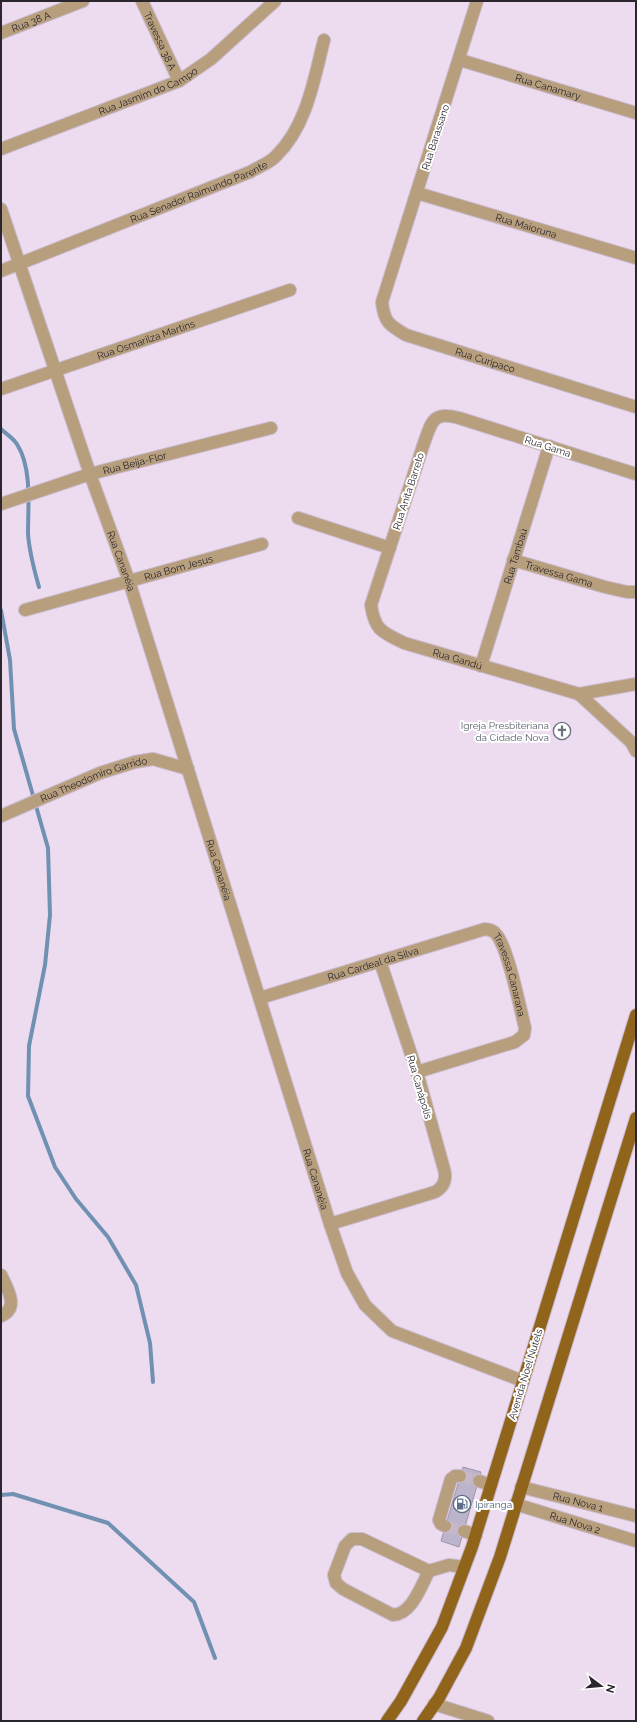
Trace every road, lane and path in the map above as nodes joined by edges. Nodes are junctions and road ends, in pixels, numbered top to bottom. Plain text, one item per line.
1 (83, 1) edge
2 (142, 1) edge
3 (274, 1) edge
4 (477, 1) edge
5 (1, 33) edge
6 (324, 40) dead end
7 (460, 60) junction
8 (180, 81) junction
9 (636, 113) edge
10 (1, 149) edge
11 (417, 193) junction
12 (1, 210) edge
13 (636, 258) edge
14 (20, 265) junction
15 (1, 271) edge
16 (391, 273) joint
17 (290, 290) dead end
18 (55, 370) junction
19 (1, 389) edge
20 (636, 407) edge
21 (459, 418) joint
22 (271, 428) dead end
23 (549, 446) junction
24 (90, 474) junction
25 (636, 474) edge
26 (1, 504) edge
27 (298, 518) dead end
28 (262, 544) dead end
29 (390, 548) junction
30 (513, 560) junction
31 (129, 581) junction
32 (377, 589) joint
33 (636, 592) edge
34 (25, 610) dead end
35 (481, 666) junction
36 (636, 684) edge
37 (579, 694) junction
38 (636, 751) edge
39 (188, 769) junction
40 (1, 816) edge
41 (485, 929) joint
42 (380, 961) junction
43 (260, 998) junction
44 (636, 1015) edge
45 (417, 1072) junction
46 (636, 1118) edge
47 (330, 1224) junction
48 (1, 1275) edge
49 (1, 1316) edge
50 (522, 1381) junction
51 (460, 1476) dead end
52 (478, 1481) tunnel mouth
53 (491, 1485) junction
54 (521, 1487) junction
55 (516, 1504) junction
56 (636, 1516) edge
57 (445, 1526) dead end
58 (464, 1531) tunnel mouth
59 (476, 1535) junction
60 (636, 1541) edge
61 (464, 1567) junction
62 (429, 1571) junction
63 (434, 1704) junction
64 (387, 1721) edge
65 (423, 1721) edge
66 (488, 1721) edge

1 - 5 street, Rua 38 A
2 - 8 street, Travessa 38 A
3 - 8 street, Rua Jasmim do Campo
4 - 7 street, Rua Barassano
6 - 14 street, Rua Senador Raimundo Parente
7 - 9 street, Rua Canamary
7 - 11 street, Rua Barassano
8 - 10 street, Rua Jasmim do Campo
11 - 13 street, Rua Maioruna
11 - 16 street, Rua Barassano
12 - 14 street, Rua Cananéia
14 - 15 street, Rua Senador Raimundo Parente
14 - 18 street, Rua Cananéia
16 - 20 street, Rua Curipaco
17 - 18 street, Rua Osmarilza Martins
18 - 19 street, Rua Osmarilza Martins
18 - 24 street, Rua Cananéia
21 - 23 street, Rua Gama
21 - 29 street, Rua Anita Barreto
22 - 24 street, Rua Beija-Flor
23 - 25 street, Rua Gama
23 - 30 street, Rua Tambaú
24 - 26 street, Rua Beija-Flor
24 - 31 street, Rua Cananéia
27 - 29 street
28 - 31 street, Rua Bom Jesus
29 - 32 street, Rua Anita Barreto
30 - 33 street, Travessa Gama
30 - 35 street, Rua Tambaú
31 - 34 street, Rua Bom Jesus
31 - 39 street, Rua Cananéia
32 - 35 street, Rua Gandú
35 - 37 street, Rua Gandú
36 - 37 street, Rua Gandú
37 - 38 street, Rua Gandú
39 - 40 street, Rua Theodomiro Garrido
39 - 43 street, Rua Cananéia
41 - 42 street, Rua Cardeal da Silva
41 - 45 street, Travessa Canarana
42 - 43 street, Rua Cardeal da Silva
42 - 45 street, Rua Canápolis
43 - 47 street, Rua Cananéia
44 - 50 main road, Avenida Noel Nutels
45 - 47 street, Rua Canápolis
46 - 54 main road
47 - 50 street, Rua Cananéia
48 - 49 street
50 - 53 main road, Avenida Noel Nutels
51 - 57 street
52 - 53 street
53 - 59 main road, Avenida Noel Nutels
54 - 55 main road
54 - 56 street, Rua Nova 1
55 - 60 street, Rua Nova 2
55 - 63 main road
58 - 59 street
59 - 61 main road, Avenida Noel Nutels
61 - 62 street
61 - 64 main road, Avenida Noel Nutels
62 - 62 street
63 - 65 main road
63 - 66 street

